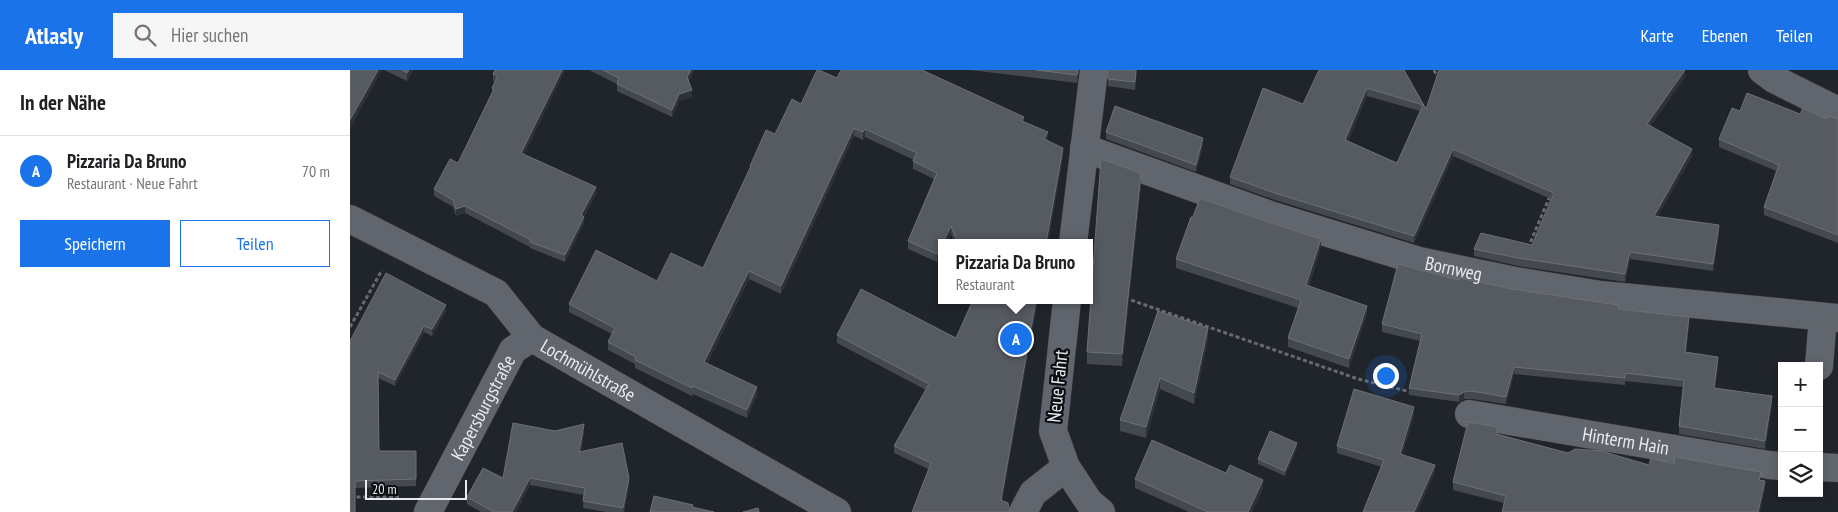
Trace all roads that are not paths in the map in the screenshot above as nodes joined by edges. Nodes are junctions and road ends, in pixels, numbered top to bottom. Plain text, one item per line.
1 (1094, 70) edge
2 (1762, 70) edge
3 (1838, 110) edge
4 (1084, 148) junction
5 (350, 219) edge
6 (1073, 239) edge
7 (1066, 304) edge
8 (1831, 318) edge
9 (532, 338) junction
10 (1820, 362) edge
11 (1469, 414) dead end
12 (1778, 466) edge
13 (1066, 467) junction
14 (1823, 467) edge
15 (1838, 468) edge
16 (430, 509) edge
17 (837, 512) edge
18 (1023, 512) edge
19 (1101, 512) edge

1 - 4 street
2 - 3 street
4 - 6 street
4 - 8 street, Bornweg
5 - 9 street, Lochmühlstraße
7 - 13 street, Neue Fahrt
8 - 10 street
9 - 16 street, Kapersburgstraße
9 - 17 street, Lochmühlstraße
11 - 12 street, Hinterm Hain
13 - 18 street
13 - 19 street, Neue Fahrt
14 - 15 street

